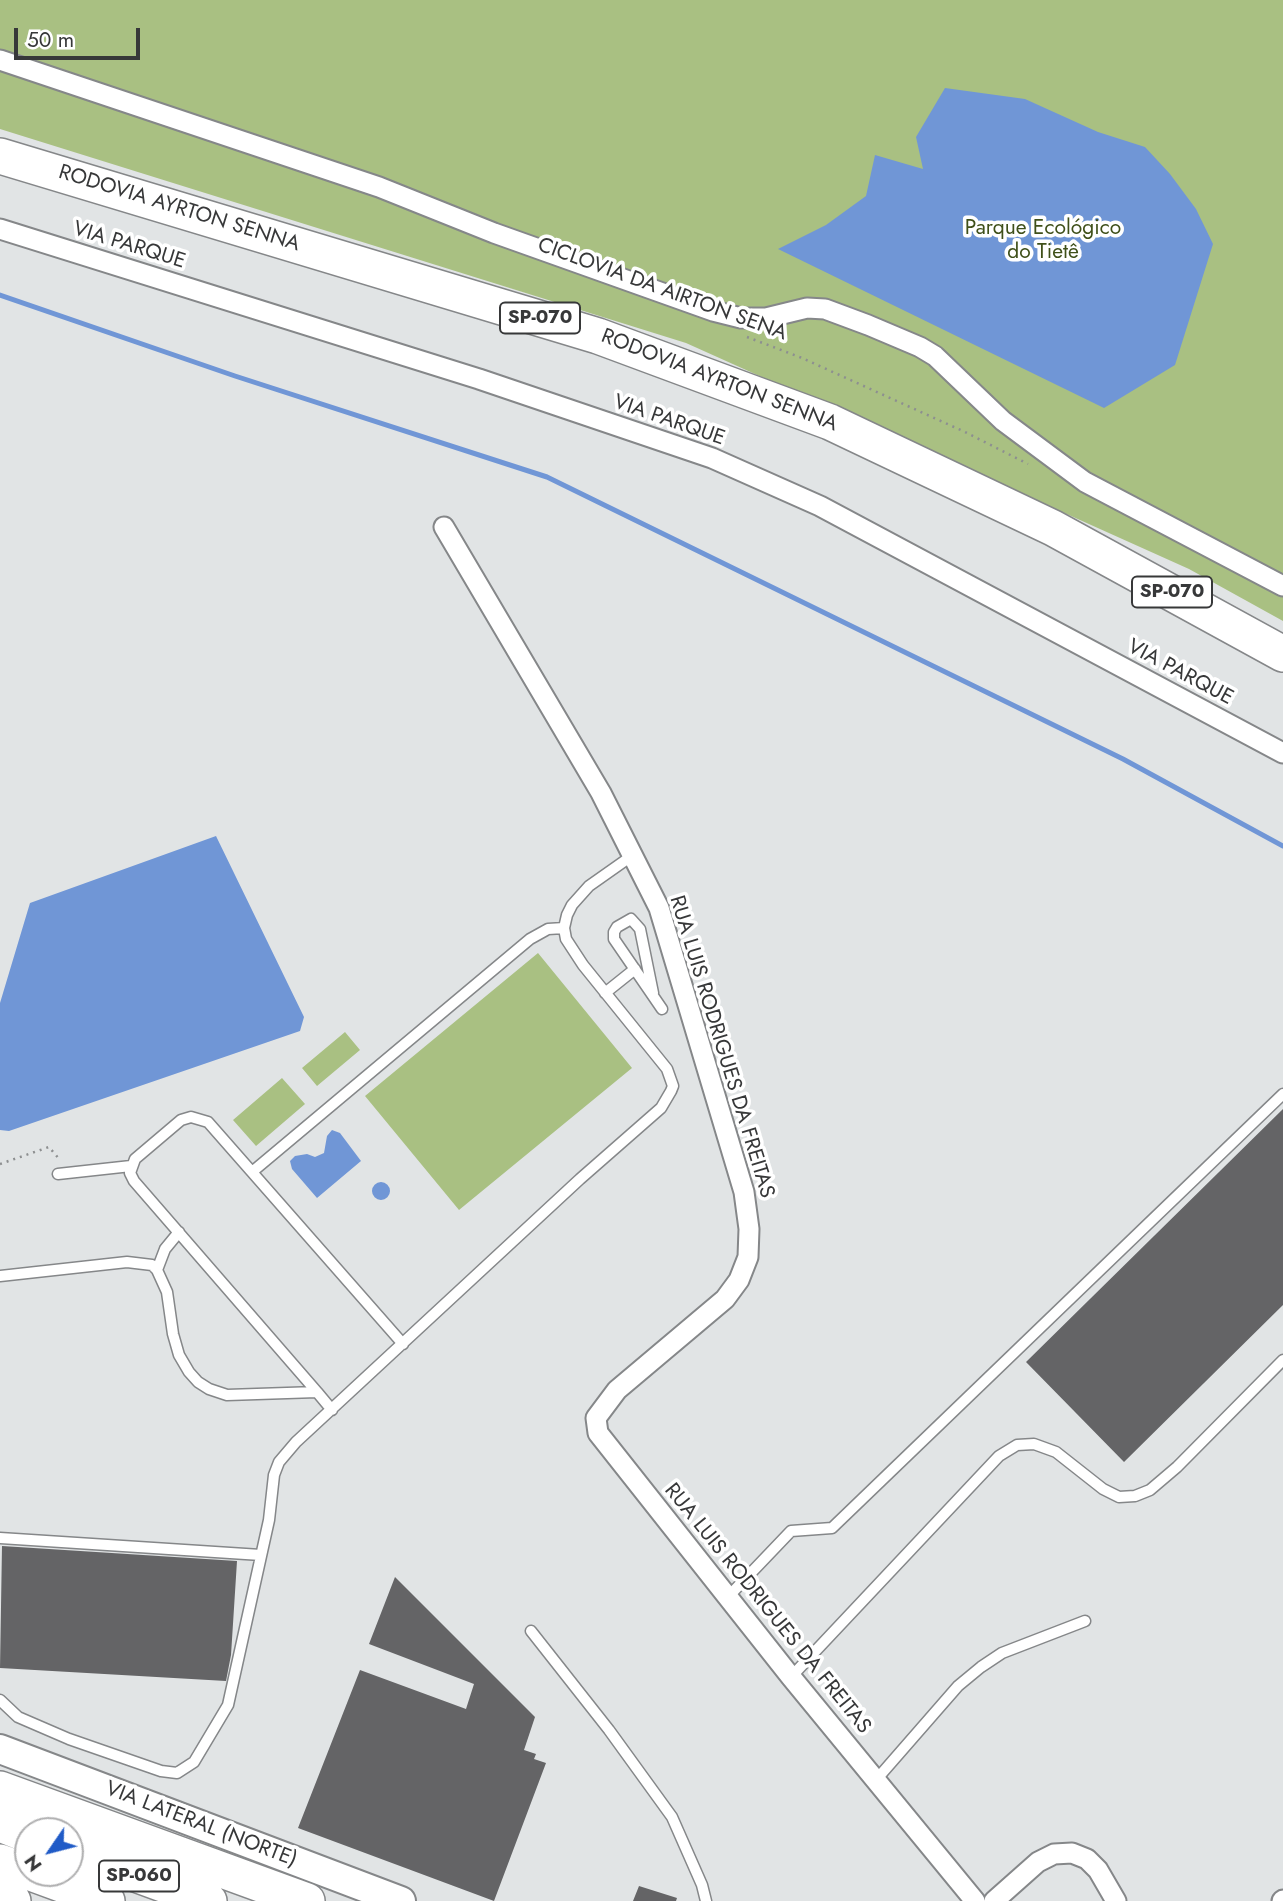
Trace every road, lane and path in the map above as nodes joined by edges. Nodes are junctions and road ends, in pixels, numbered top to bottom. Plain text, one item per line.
1 (0, 60) edge
2 (0, 156) edge
3 (0, 229) edge
4 (738, 334) dead end
5 (1039, 470) dead end
6 (444, 527) dead end
7 (1283, 586) edge
8 (1283, 654) edge
9 (1283, 753) edge
10 (634, 855) junction
11 (564, 928) junction
12 (635, 969) junction
13 (605, 993) junction
14 (653, 993) junction
15 (662, 1009) dead end
16 (1283, 1094) edge
17 (0, 1164) edge
18 (131, 1166) junction
19 (252, 1172) junction
20 (62, 1173) joint
21 (179, 1232) junction
22 (157, 1270) junction
23 (0, 1276) edge
24 (403, 1344) junction
25 (1283, 1360) edge
26 (317, 1392) junction
27 (332, 1410) junction
28 (0, 1538) edge
29 (261, 1555) junction
30 (727, 1598) junction
31 (1085, 1621) dead end
32 (531, 1632) dead end
33 (791, 1677) junction
34 (0, 1700) edge
35 (0, 1749) edge
36 (876, 1780) junction
37 (0, 1789) edge
38 (84, 1855) edge
39 (69, 1887) edge
40 (0, 1896) edge
41 (13, 1901) edge
42 (107, 1901) edge
43 (209, 1901) edge
44 (307, 1901) edge
45 (401, 1901) edge
46 (706, 1901) edge
47 (975, 1901) edge
48 (994, 1901) edge
49 (1116, 1901) edge

1 - 7 street
2 - 8 highway, RODOVIA AYRTON SENNA / SP-070
3 - 9 street, VIA PARQUE
4 - 5 path, CICLOVIA DA AIRTON SENA
6 - 10 street, RUA LUIS RODRIGUES DA FREITAS
10 - 11 lane
10 - 30 street, RUA LUIS RODRIGUES DA FREITAS
11 - 13 lane
11 - 19 lane
12 - 13 lane
12 - 14 lane
12 - 14 lane
13 - 24 lane
14 - 15 lane
16 - 30 lane
17 - 20 path
18 - 19 lane
18 - 20 lane
18 - 21 lane
19 - 24 lane
21 - 22 lane
21 - 26 lane
22 - 23 lane
22 - 26 lane
24 - 27 lane
25 - 33 lane
26 - 27 lane
27 - 29 lane
28 - 29 lane
29 - 34 lane
30 - 33 street, RUA LUIS RODRIGUES DA FREITAS
31 - 36 lane
32 - 46 lane
33 - 36 street, RUA LUIS RODRIGUES DA FREITAS
35 - 45 main road, VIA LATERAL (NORTE)
36 - 47 street, RUA LUIS RODRIGUES DA FREITAS
37 - 44 highway, SP-060
38 - 43 highway, SP-060
39 - 42 highway, SP-060
40 - 41 highway
48 - 49 street

